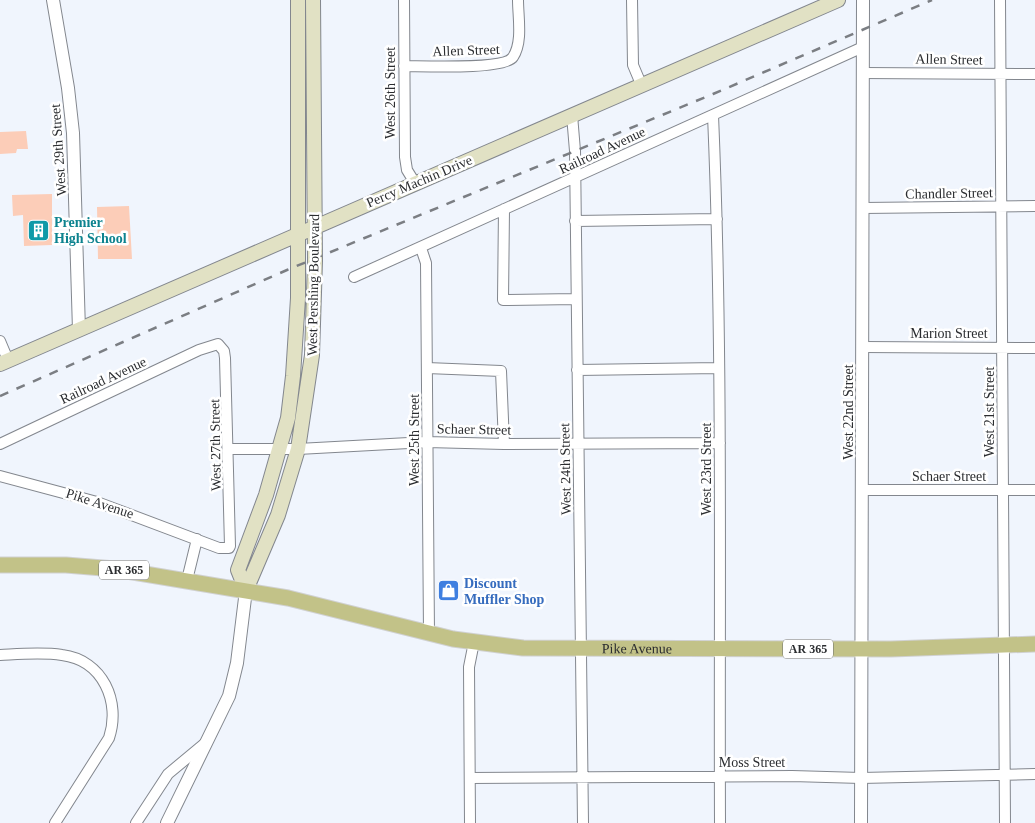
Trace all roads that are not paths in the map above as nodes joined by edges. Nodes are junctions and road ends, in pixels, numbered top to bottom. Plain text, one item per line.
1 (53, 0) edge
2 (298, 0) edge
3 (313, 0) edge
4 (404, 0) edge
5 (518, 0) edge
6 (632, 0) edge
7 (838, 0) edge
8 (863, 0) edge
9 (1000, 0) edge
10 (863, 47) junction
11 (404, 66) junction
12 (863, 73) junction
13 (1001, 74) junction
14 (1035, 74) edge
15 (641, 84) junction
16 (572, 115) junction
17 (713, 115) junction
18 (575, 177) junction
19 (415, 183) junction
20 (1001, 206) junction
21 (1035, 206) edge
22 (863, 208) junction
23 (504, 209) junction
24 (717, 219) junction
25 (575, 221) junction
26 (314, 227) junction
27 (297, 235) junction
28 (421, 248) junction
29 (354, 277) dead end
30 (576, 299) junction
31 (79, 330) junction
32 (0, 341) edge
33 (218, 344) joint
34 (863, 347) junction
35 (1002, 347) junction
36 (1035, 348) edge
37 (4, 362) edge
38 (427, 368) junction
39 (719, 368) junction
40 (577, 370) junction
41 (427, 442) junction
42 (578, 443) junction
43 (720, 443) junction
44 (0, 444) edge
45 (504, 444) junction
46 (228, 449) junction
47 (279, 449) junction
48 (298, 449) junction
49 (0, 476) edge
50 (863, 490) junction
51 (1003, 490) junction
52 (1035, 490) edge
53 (197, 539) junction
54 (229, 548) joint
55 (0, 565) edge
56 (187, 580) junction
57 (246, 590) junction
58 (429, 632) junction
59 (474, 642) junction
60 (1035, 644) edge
61 (1004, 645) junction
62 (720, 648) junction
63 (863, 649) junction
64 (582, 650) junction
65 (0, 655) edge
66 (209, 740) junction
67 (1035, 774) edge
68 (1005, 775) junction
69 (720, 776) junction
70 (582, 777) junction
71 (470, 778) junction
72 (861, 778) junction
73 (55, 823) edge
74 (136, 823) edge
75 (167, 823) edge
76 (470, 823) edge
77 (583, 823) edge
78 (720, 823) edge
79 (861, 823) edge
80 (1005, 823) edge

1 - 31 street, West 29th Street
2 - 27 main road, West Pershing Boulevard
3 - 26 main road, West Pershing Boulevard
4 - 11 street, West 26th Street
5 - 11 street, Allen Street
6 - 15 street
7 - 15 main road, Percy Machin Drive
8 - 10 street, West 22nd Street
9 - 13 street, West 21st Street
10 - 12 street, West 22nd Street
10 - 17 street, Railroad Avenue
11 - 19 street, West 26th Street
12 - 13 street, Allen Street
12 - 22 street, West 22nd Street
13 - 14 street, Allen Street
13 - 20 street, West 21st Street
15 - 16 main road, Percy Machin Drive
16 - 18 street, West 24th Street
16 - 19 main road, Percy Machin Drive
17 - 18 street, Railroad Avenue
17 - 24 street, West 23rd Street
18 - 23 street, Railroad Avenue
18 - 25 street, West 24th Street
19 - 26 main road, Percy Machin Drive
20 - 21 street, Chandler Street
20 - 22 street, Chandler Street
20 - 35 street, West 21st Street
22 - 34 street, West 22nd Street
23 - 28 street, Railroad Avenue
23 - 30 street
24 - 25 street
24 - 39 street, West 23rd Street
25 - 30 street, West 24th Street
26 - 27 main road, Percy Machin Drive
26 - 48 main road, West Pershing Boulevard
27 - 31 main road, Percy Machin Drive
27 - 47 main road, West Pershing Boulevard
28 - 29 street, Railroad Avenue
28 - 38 street, West 25th Street
30 - 40 street, West 24th Street
31 - 37 main road, Percy Machin Drive
32 - 37 street
33 - 44 street, Railroad Avenue
33 - 46 street, West 27th Street
34 - 35 street, Marion Street
34 - 50 street, West 22nd Street
35 - 36 street, Marion Street
35 - 51 street, West 21st Street
38 - 41 street, West 25th Street
38 - 45 street
39 - 40 street
39 - 43 street, West 23rd Street
40 - 42 street, West 24th Street
41 - 45 street, Schaer Street
41 - 48 street, Schaer Street
41 - 58 street, West 25th Street
42 - 43 street, Schaer Street
42 - 45 street, Schaer Street
42 - 64 street, West 24th Street
43 - 62 street, West 23rd Street
46 - 47 street, Schaer Street
46 - 54 street, West 27th Street
47 - 48 street, Schaer Street
47 - 57 main road, West Pershing Boulevard
48 - 57 main road, West Pershing Boulevard
49 - 53 street, Pike Avenue
50 - 51 street, Schaer Street
50 - 63 street, West 22nd Street
51 - 52 street, Schaer Street
51 - 61 street, West 21st Street
53 - 54 street, Pike Avenue
53 - 56 street
55 - 56 main road, AR 365
56 - 57 main road, AR 365
57 - 58 main road, Pike Avenue / AR 365
57 - 66 street, West Pershing Boulevard
58 - 59 main road, Pike Avenue / AR 365
59 - 64 main road, Pike Avenue / AR 365
59 - 71 street
60 - 61 main road, Pike Avenue / AR 365
61 - 63 main road, Pike Avenue / AR 365
61 - 68 street, West 21st Street
62 - 63 main road, Pike Avenue / AR 365
62 - 64 main road, Pike Avenue / AR 365
62 - 69 street, West 23rd Street
63 - 72 street, West 22nd Street
64 - 70 street, West 24th Street
65 - 73 street
66 - 74 street
66 - 75 street, West Pershing Boulevard
67 - 68 street, Moss Street
68 - 72 street, Moss Street
68 - 80 street, West 21st Street
69 - 70 street, Moss Street
69 - 72 street, Moss Street
69 - 78 street, West 23rd Street
70 - 71 street, Moss Street
70 - 77 street, West 24th Street
71 - 76 street
72 - 79 street, West 22nd Street

